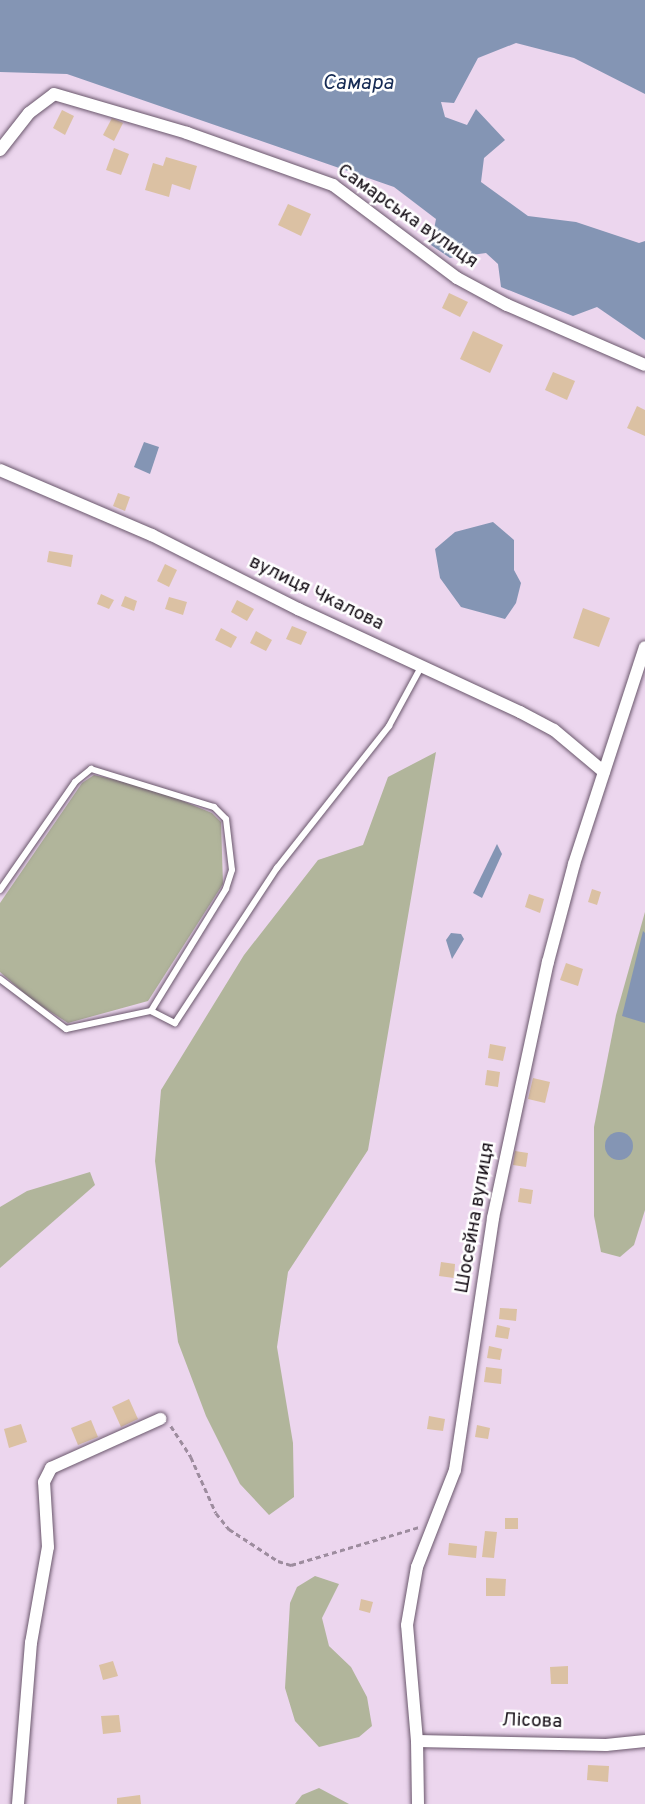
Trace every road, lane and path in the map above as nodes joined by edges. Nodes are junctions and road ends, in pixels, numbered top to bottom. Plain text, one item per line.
1 (0, 150) edge
2 (645, 365) edge
3 (0, 470) edge
4 (645, 647) edge
5 (422, 665) junction
6 (604, 772) junction
7 (0, 890) edge
8 (0, 979) edge
9 (151, 1011) junction
10 (160, 1419) joint
11 (429, 1527) junction
12 (417, 1741) junction
13 (645, 1741) edge
14 (18, 1804) edge
15 (418, 1804) edge

1 - 2 street, Самарська вулиця
3 - 5 street, вулиця Чкалова
4 - 6 street, Шосейна вулиця
5 - 6 street, вулиця Чкалова
5 - 9 lane
6 - 11 street, Шосейна вулиця
7 - 9 lane
8 - 9 lane
10 - 11 path
10 - 14 street
11 - 12 street, Шосейна вулиця
12 - 13 street, Лісова
12 - 15 street, Шосейна вулиця

